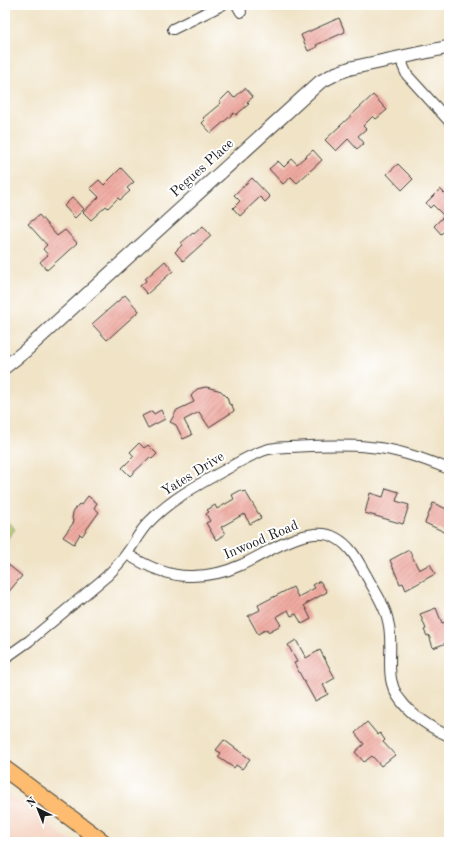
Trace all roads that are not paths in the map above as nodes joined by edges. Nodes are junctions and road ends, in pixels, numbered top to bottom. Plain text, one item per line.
1 (222, 5) edge
2 (173, 29) dead end
3 (449, 47) edge
4 (402, 57) junction
5 (449, 121) edge
6 (5, 368) edge
7 (449, 470) edge
8 (127, 554) junction
9 (5, 658) edge
10 (449, 736) edge
11 (5, 769) edge
12 (103, 842) edge

1 - 2 street
3 - 4 street, Pegues Place
4 - 5 street
4 - 6 street, Pegues Place
7 - 8 street, Yates Drive
8 - 9 street, Yates Drive
8 - 10 street, Inwood Road
11 - 12 main road

